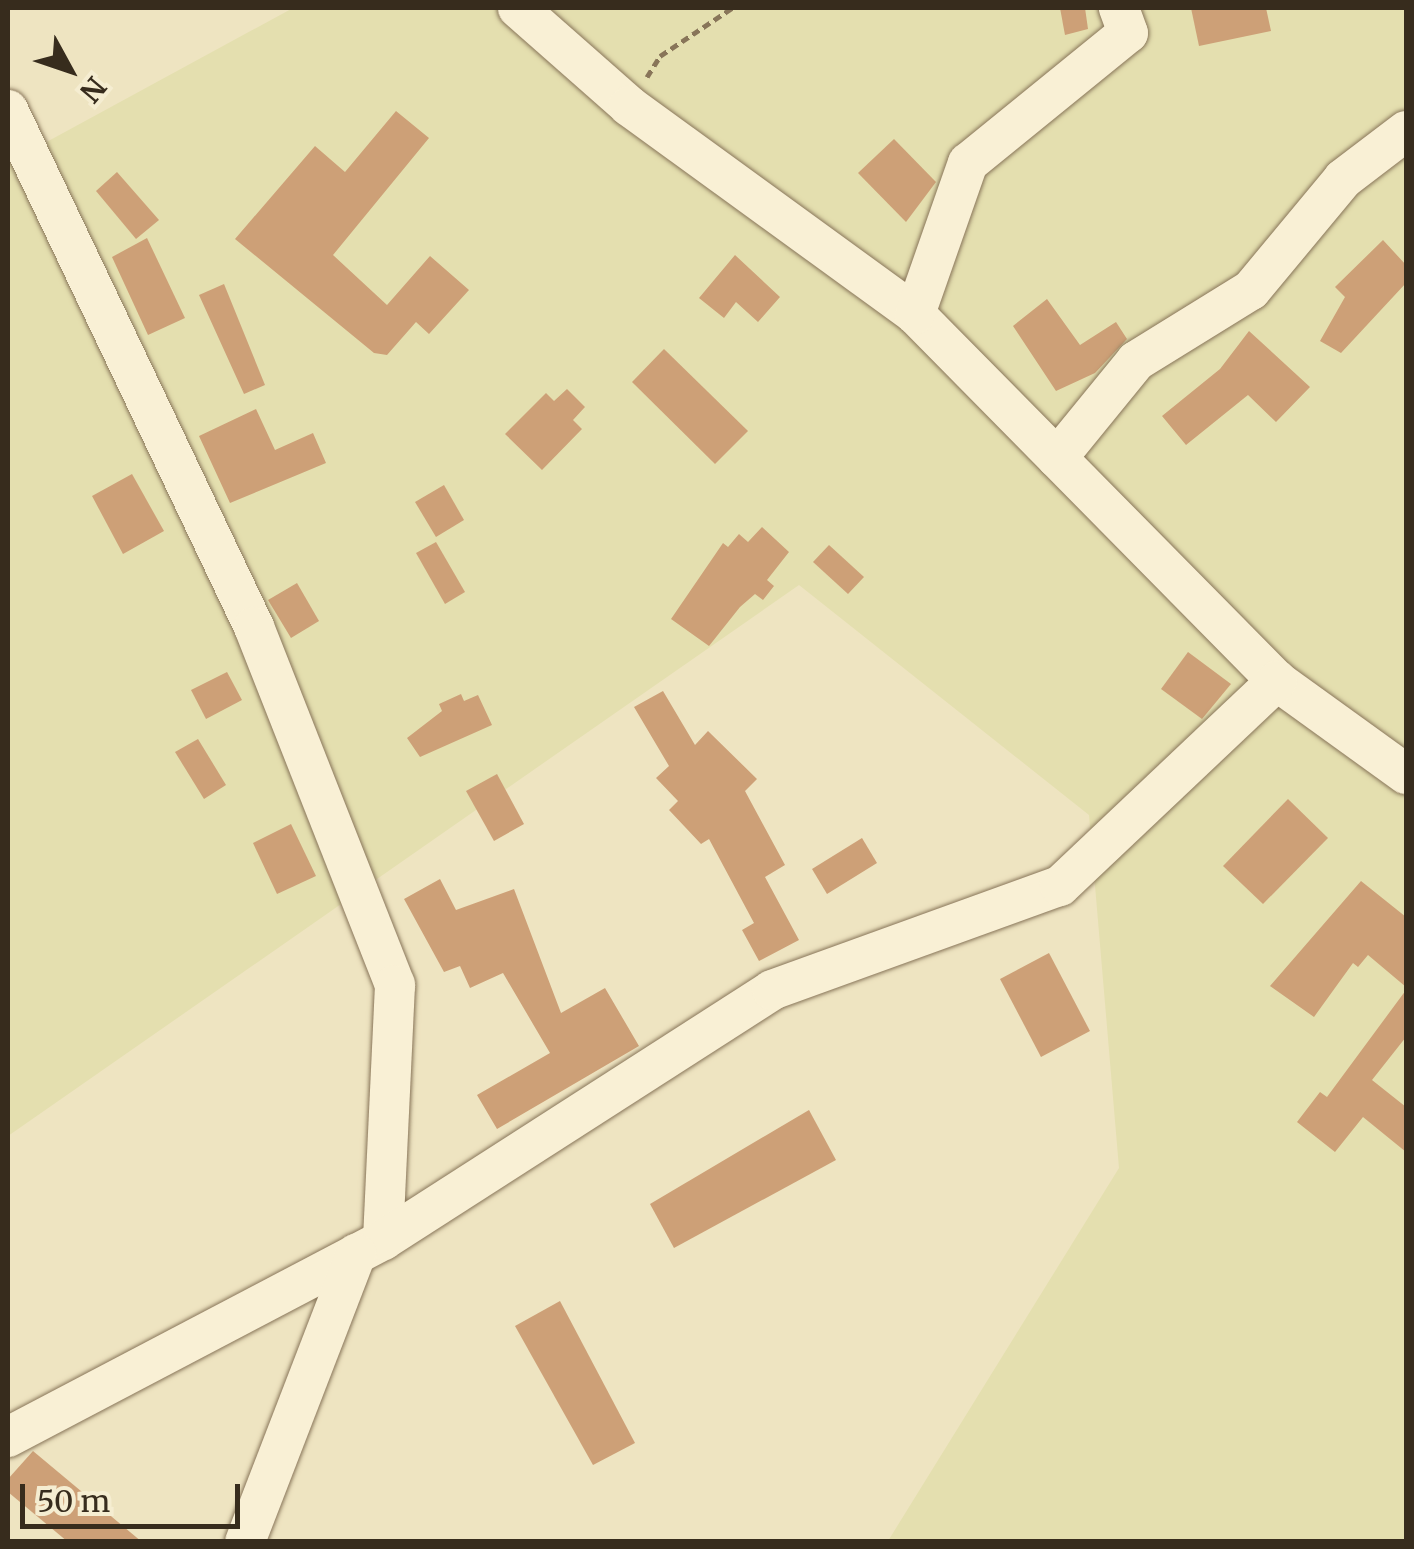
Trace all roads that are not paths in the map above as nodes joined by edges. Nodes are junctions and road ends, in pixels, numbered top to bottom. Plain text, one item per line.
1 (518, 8) edge
2 (1119, 8) edge
3 (8, 110) edge
4 (1406, 131) edge
5 (915, 314) junction
6 (1057, 458) junction
7 (1276, 680) junction
8 (1406, 774) edge
9 (370, 1247) junction
10 (8, 1437) edge
11 (245, 1542) edge

1 - 5 street
2 - 5 street
3 - 9 street
4 - 6 street
5 - 6 street
6 - 7 street
7 - 8 street
7 - 9 street
9 - 10 street
9 - 11 street

